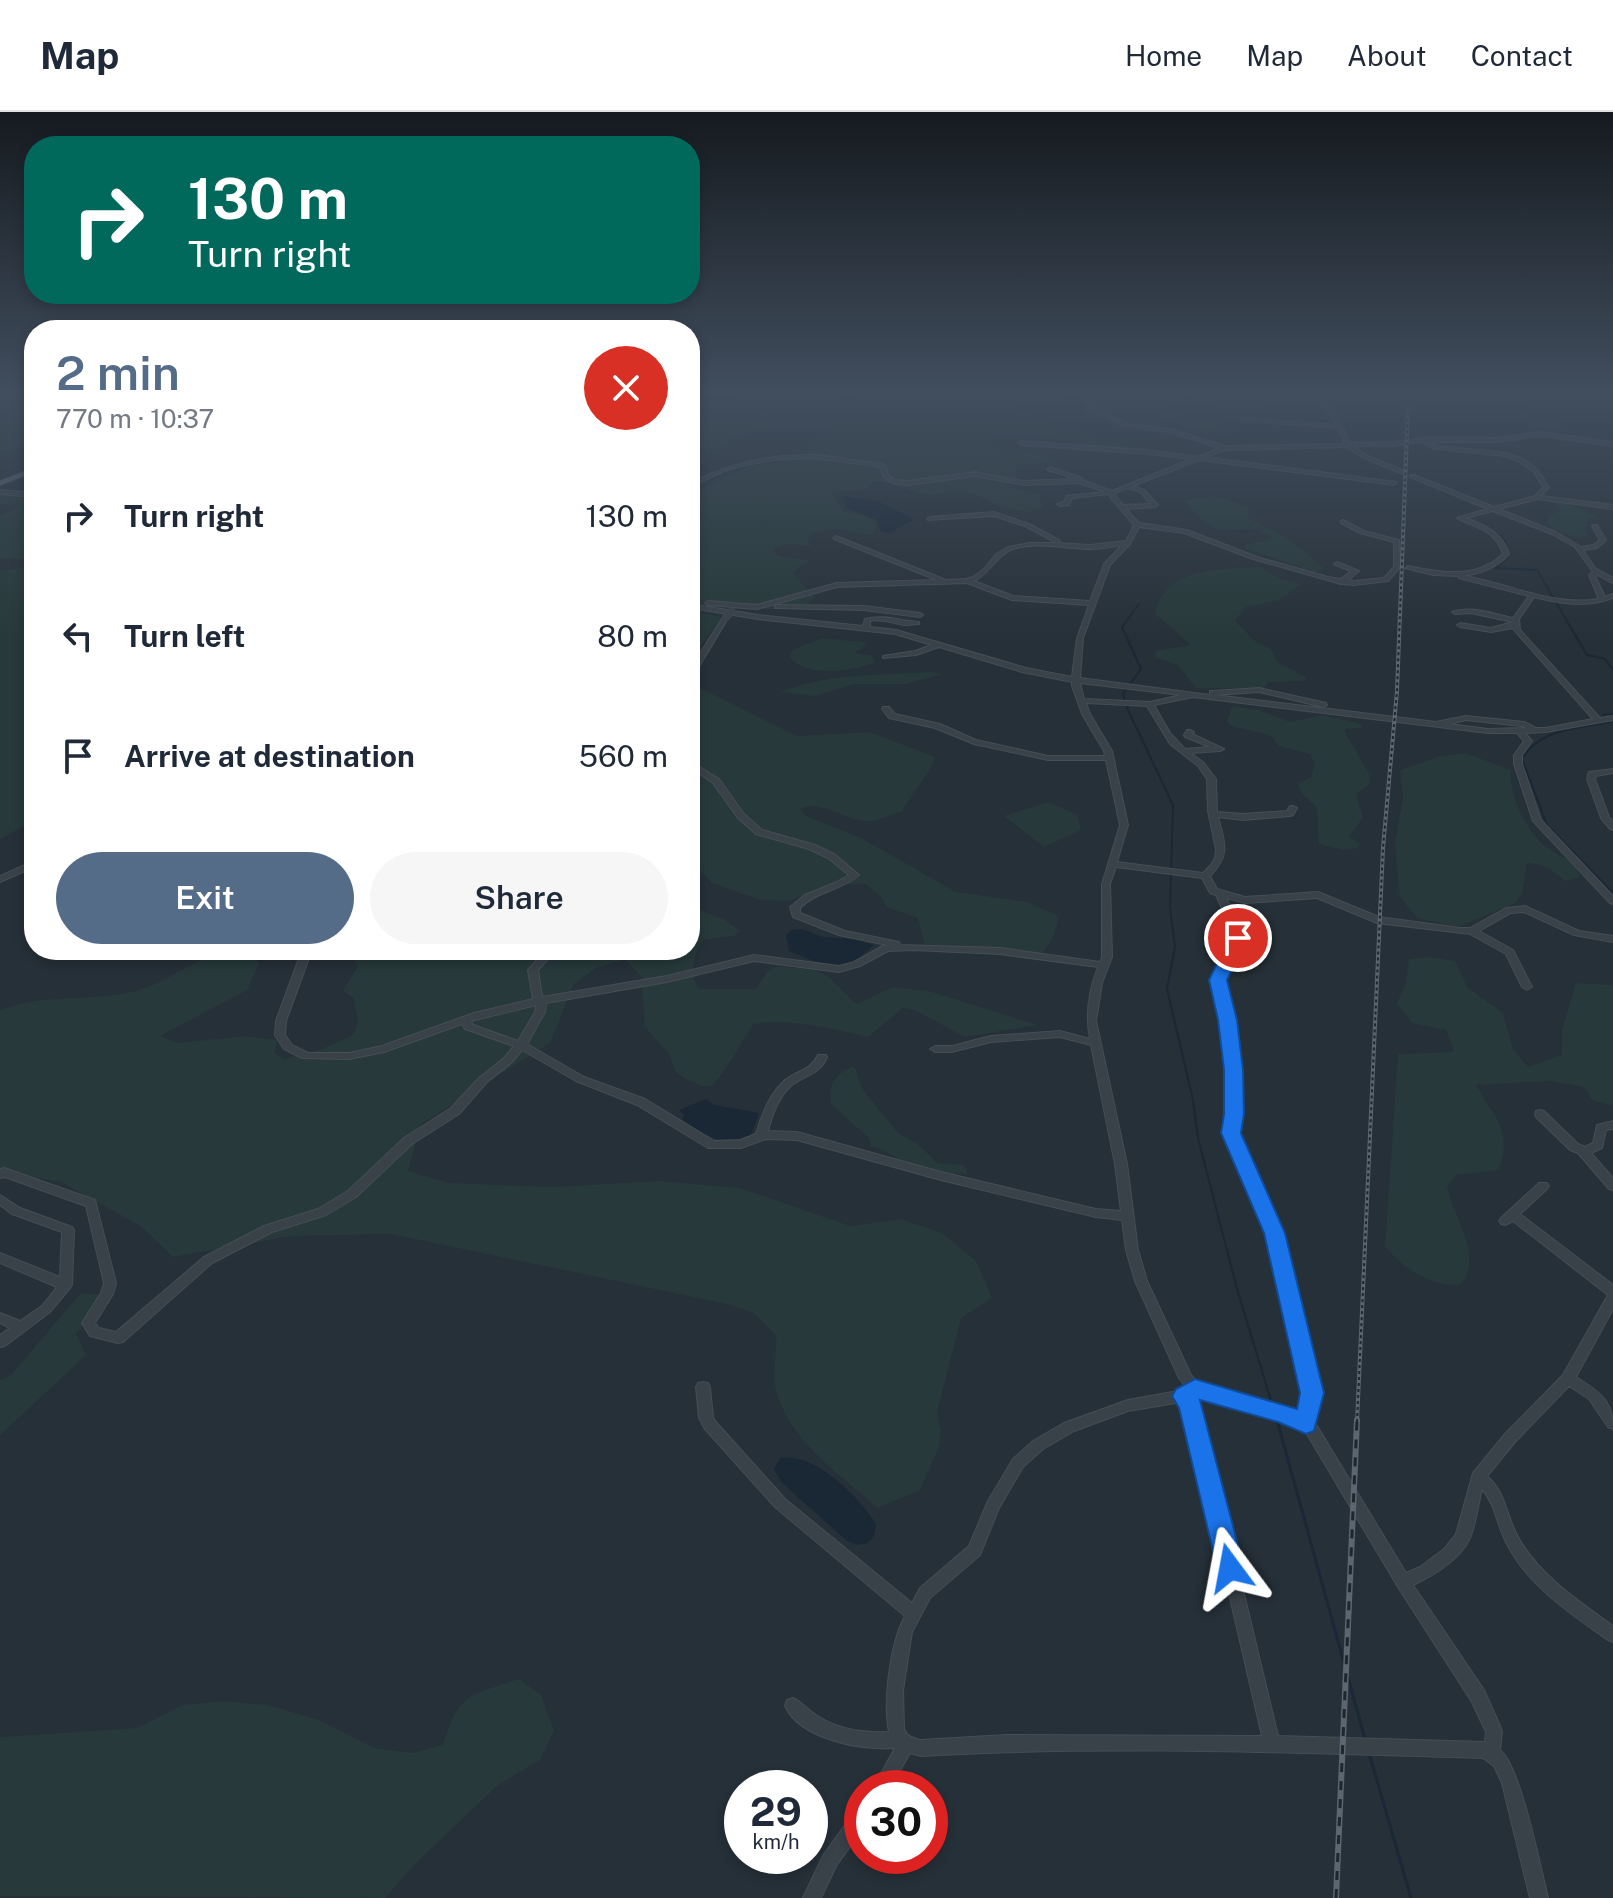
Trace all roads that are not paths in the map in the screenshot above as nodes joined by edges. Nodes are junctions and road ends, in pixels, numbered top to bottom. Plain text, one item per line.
1 (885, 472) edge
2 (1059, 472) edge
3 (1162, 472) edge
4 (1310, 472) edge
5 (1537, 472) edge
6 (24, 474) edge
7 (1034, 475) dead end
8 (1412, 476) dead end
9 (1081, 481) junction
10 (1061, 482) junction
11 (0, 483) edge
12 (1394, 483) dead end
13 (1128, 486) junction
14 (0, 492) edge
15 (24, 494) edge
16 (1112, 494) junction
17 (1537, 497) junction
18 (1060, 504) dead end
19 (1124, 507) junction
20 (1613, 507) edge
21 (1495, 509) junction
22 (930, 519) dead end
23 (1343, 522) dead end
24 (1137, 525) junction
25 (1595, 526) dead end
26 (836, 538) dead end
27 (1058, 543) junction
28 (1128, 543) junction
29 (1580, 549) junction
30 (1337, 564) dead end
31 (1408, 568) dead end
32 (1598, 572) junction
33 (1451, 576) junction
34 (967, 581) junction
35 (1613, 581) edge
36 (944, 582) junction
37 (1341, 582) junction
38 (1532, 596) junction
39 (1613, 596) edge
40 (1603, 601) junction
41 (1094, 603) junction
42 (700, 605) edge
43 (700, 606) edge
44 (759, 606) junction
45 (736, 609) junction
46 (1455, 612) dead end
47 (1516, 623) junction
48 (1460, 625) dead end
49 (866, 627) junction
50 (940, 644) junction
51 (885, 657) dead end
52 (700, 659) edge
53 (1075, 680) junction
54 (1194, 695) junction
55 (1082, 701) junction
56 (1150, 704) junction
57 (886, 709) dead end
58 (1613, 718) edge
59 (1598, 720) junction
60 (1507, 722) junction
61 (1437, 725) junction
62 (1534, 730) junction
63 (1517, 731) junction
64 (1190, 732) dead end
65 (1186, 751) junction
66 (1109, 758) junction
67 (700, 770) edge
68 (1613, 771) edge
69 (1293, 808) dead end
70 (1214, 814) junction
71 (1613, 827) edge
72 (1112, 864) junction
73 (24, 868) edge
74 (1205, 876) junction
75 (0, 879) edge
76 (1220, 894) junction
77 (1613, 901) edge
78 (1472, 931) junction
79 (1613, 942) edge
80 (914, 947) junction
81 (304, 960) edge
82 (542, 960) edge
83 (1104, 965) junction
84 (1527, 987) dead end
85 (539, 1001) junction
86 (465, 1020) junction
87 (1094, 1043) junction
88 (521, 1045) junction
89 (935, 1049) dead end
90 (822, 1057) dead end
91 (1540, 1114) dead end
92 (1613, 1125) edge
93 (761, 1136) junction
94 (1583, 1151) junction
95 (0, 1174) edge
96 (1543, 1186) dead end
97 (1613, 1186) edge
98 (0, 1199) edge
99 (1128, 1216) junction
100 (0, 1258) edge
101 (66, 1285) junction
102 (1613, 1295) edge
103 (0, 1318) edge
104 (21, 1327) junction
105 (0, 1342) edge
106 (1568, 1379) junction
107 (703, 1387) dead end
108 (1190, 1392) junction
109 (1613, 1423) edge
110 (1306, 1424) junction
111 (1478, 1477) junction
112 (1403, 1582) junction
113 (913, 1613) junction
114 (1613, 1635) edge
115 (793, 1706) dead end
116 (903, 1742) junction
117 (1272, 1744) junction
118 (1492, 1753) junction
119 (890, 1770) edge
120 (844, 1841) edge
121 (812, 1898) edge
122 (1539, 1898) edge

1 - 10 street
2 - 9 street
3 - 13 street
4 - 12 street
5 - 17 street
6 - 11 main road
7 - 10 street
8 - 21 street
9 - 10 street
9 - 16 street
13 - 16 street
13 - 19 street
14 - 15 street
16 - 18 street
16 - 19 street
17 - 20 street
17 - 21 street
19 - 24 street
21 - 29 street
21 - 33 street
22 - 27 street
23 - 37 street
24 - 28 street
24 - 37 street
25 - 29 street
26 - 36 street
27 - 28 street
27 - 34 street
28 - 41 street
29 - 32 street
30 - 37 street
31 - 33 street
32 - 35 street
32 - 40 street
33 - 38 street
34 - 36 street
34 - 41 street
36 - 44 street
38 - 40 street
38 - 47 street
39 - 40 street
41 - 53 street
42 - 45 street
43 - 49 street
44 - 45 street
44 - 49 street
45 - 49 street
45 - 52 street, bridge
46 - 47 street
47 - 48 street
47 - 59 street
49 - 50 street
50 - 51 street
50 - 53 street
53 - 54 street
53 - 55 street
54 - 56 street
54 - 61 street
55 - 56 street
55 - 66 street
56 - 65 street
57 - 66 street
58 - 59 street
59 - 62 street
60 - 61 street
60 - 62 street
60 - 63 street
61 - 63 street
62 - 63 street
63 - 77 street
64 - 65 street
65 - 70 street
66 - 72 street
67 - 80 street
68 - 71 street
69 - 70 street
70 - 74 street
72 - 74 street
72 - 83 street
73 - 75 street
74 - 76 street
76 - 78 street
76 - 110 street
78 - 79 street
78 - 84 street
80 - 83 street
80 - 85 street
81 - 86 street
82 - 85 street
83 - 87 street
85 - 86 street
85 - 88 street
86 - 88 street
87 - 89 street
87 - 99 street
88 - 93 street
88 - 95 street
90 - 93 street
91 - 94 street
92 - 94 street
93 - 99 street
94 - 97 street
96 - 102 street
98 - 101 street
99 - 108 street
100 - 101 street
101 - 104 street
102 - 106 street
103 - 104 street
104 - 105 street
106 - 109 street
106 - 111 street
107 - 113 street
108 - 110 street
108 - 113 street
108 - 117 street
110 - 112 street
111 - 112 street
111 - 114 street
112 - 118 street
113 - 116 street
115 - 116 street
116 - 117 street
116 - 119 street
117 - 118 street
118 - 122 street
120 - 121 street

